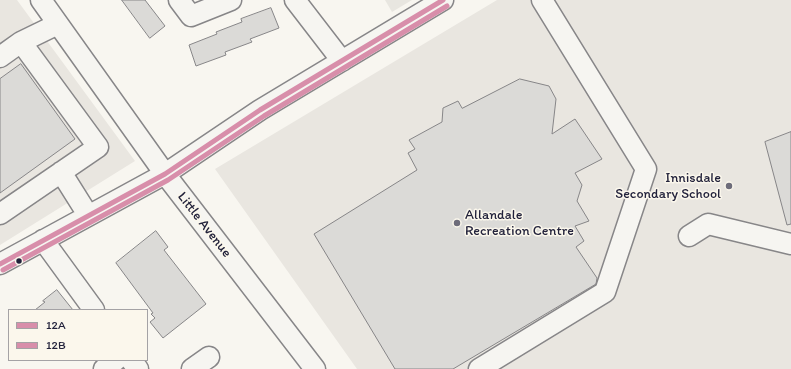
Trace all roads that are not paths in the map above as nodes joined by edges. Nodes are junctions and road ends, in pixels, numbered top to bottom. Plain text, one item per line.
1 (41, 0) edge
2 (179, 0) edge
3 (231, 0) edge
4 (295, 0) edge
5 (443, 0) edge
6 (542, 0) edge
7 (58, 24) junction
8 (21, 42) junction
9 (0, 57) edge
10 (342, 61) junction
11 (61, 172) junction
12 (165, 174) junction
13 (0, 214) edge
14 (88, 215) junction
15 (689, 236) dead end
16 (44, 240) junction
17 (791, 244) edge
18 (0, 264) edge
19 (93, 309) edge
20 (209, 357) dead end
21 (115, 361) edge
22 (132, 361) edge
23 (104, 369) edge
24 (138, 369) edge
25 (192, 369) edge
26 (316, 369) edge
27 (479, 369) edge

1 - 7 street, Little Avenue
2 - 3 street
4 - 10 street
5 - 10 street
6 - 27 street
7 - 8 street
7 - 12 street, Little Avenue
8 - 9 street
8 - 11 street
10 - 12 street
11 - 13 street
11 - 14 street
12 - 14 street
12 - 26 street, Little Avenue
14 - 16 street
15 - 17 street
16 - 18 street
16 - 19 street
20 - 25 street
21 - 23 street
22 - 24 street

